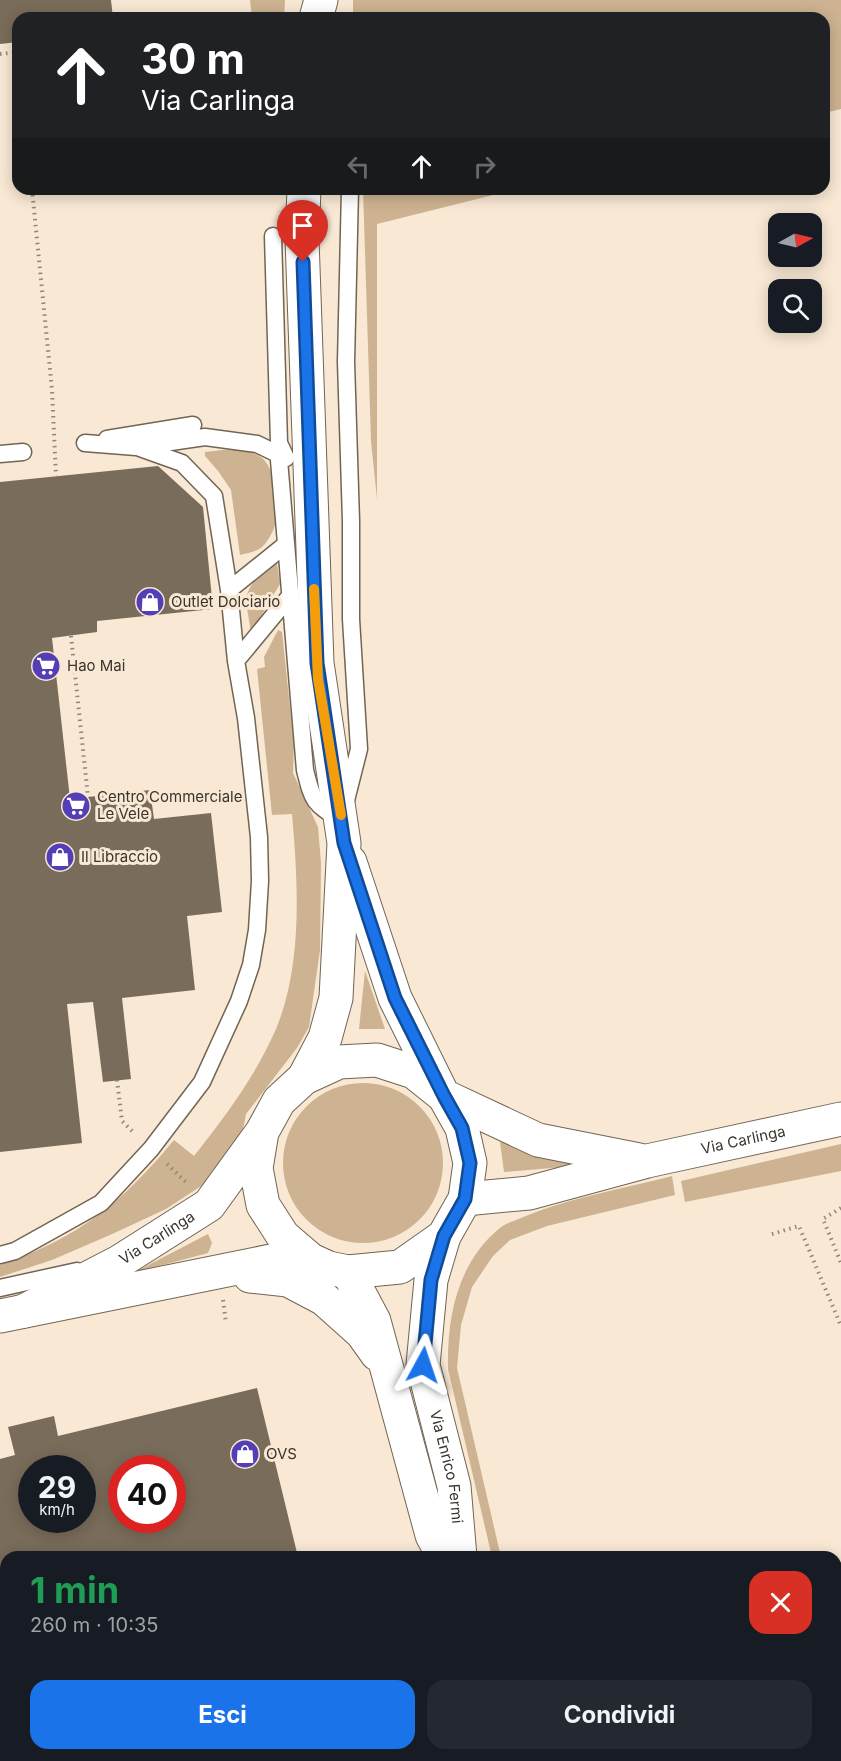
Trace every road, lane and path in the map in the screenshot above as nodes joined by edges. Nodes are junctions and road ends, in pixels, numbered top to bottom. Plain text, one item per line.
1 (33, 195) edge
2 (304, 195) edge
3 (350, 195) edge
4 (273, 236) dead end
5 (193, 425) dead end
6 (136, 447) junction
7 (23, 452) dead end
8 (0, 454) edge
9 (286, 458) junction
10 (56, 476) dead end
11 (285, 545) junction
12 (229, 590) junction
13 (289, 597) junction
14 (71, 636) dead end
15 (236, 661) junction
16 (88, 797) dead end
17 (343, 831) junction
18 (304, 1078) junction
19 (444, 1096) junction
20 (841, 1119) edge
21 (262, 1132) junction
22 (647, 1161) junction
23 (465, 1199) junction
24 (841, 1208) edge
25 (772, 1234) dead end
26 (444, 1236) junction
27 (0, 1255) edge
28 (311, 1260) junction
29 (119, 1262) junction
30 (841, 1263) edge
31 (348, 1272) junction
32 (219, 1273) junction
33 (0, 1288) edge
34 (12, 1314) edge
35 (841, 1326) edge
36 (388, 1370) junction
37 (441, 1551) edge
38 (459, 1551) edge

1 - 10 path
2 - 17 street
3 - 17 lane
4 - 9 lane
5 - 6 lane
6 - 9 lane
6 - 12 lane
7 - 8 lane
9 - 11 lane
11 - 12 lane
11 - 13 lane
12 - 15 lane
13 - 15 lane
13 - 17 lane
14 - 16 path
15 - 27 lane
17 - 18 street
17 - 19 street
18 - 19 street, Via Carlinga
18 - 21 street, Via Carlinga
19 - 22 street, Via Carlinga
19 - 23 street, Via Carlinga
20 - 22 street, Via Carlinga
21 - 28 street, Via Carlinga
21 - 29 street, Via Carlinga
22 - 23 street, Via Carlinga
23 - 26 street, Via Carlinga
24 - 30 path
25 - 35 path
26 - 31 street, Via Carlinga
26 - 38 street, Via Enrico Fermi
28 - 31 street, Via Carlinga
28 - 32 street, Via Carlinga
29 - 33 lane
29 - 34 street, Via Carlinga
31 - 36 street, Via Enrico Fermi
32 - 34 street, Via Carlinga
32 - 36 street, Via Carlinga
36 - 37 street, Via Enrico Fermi

